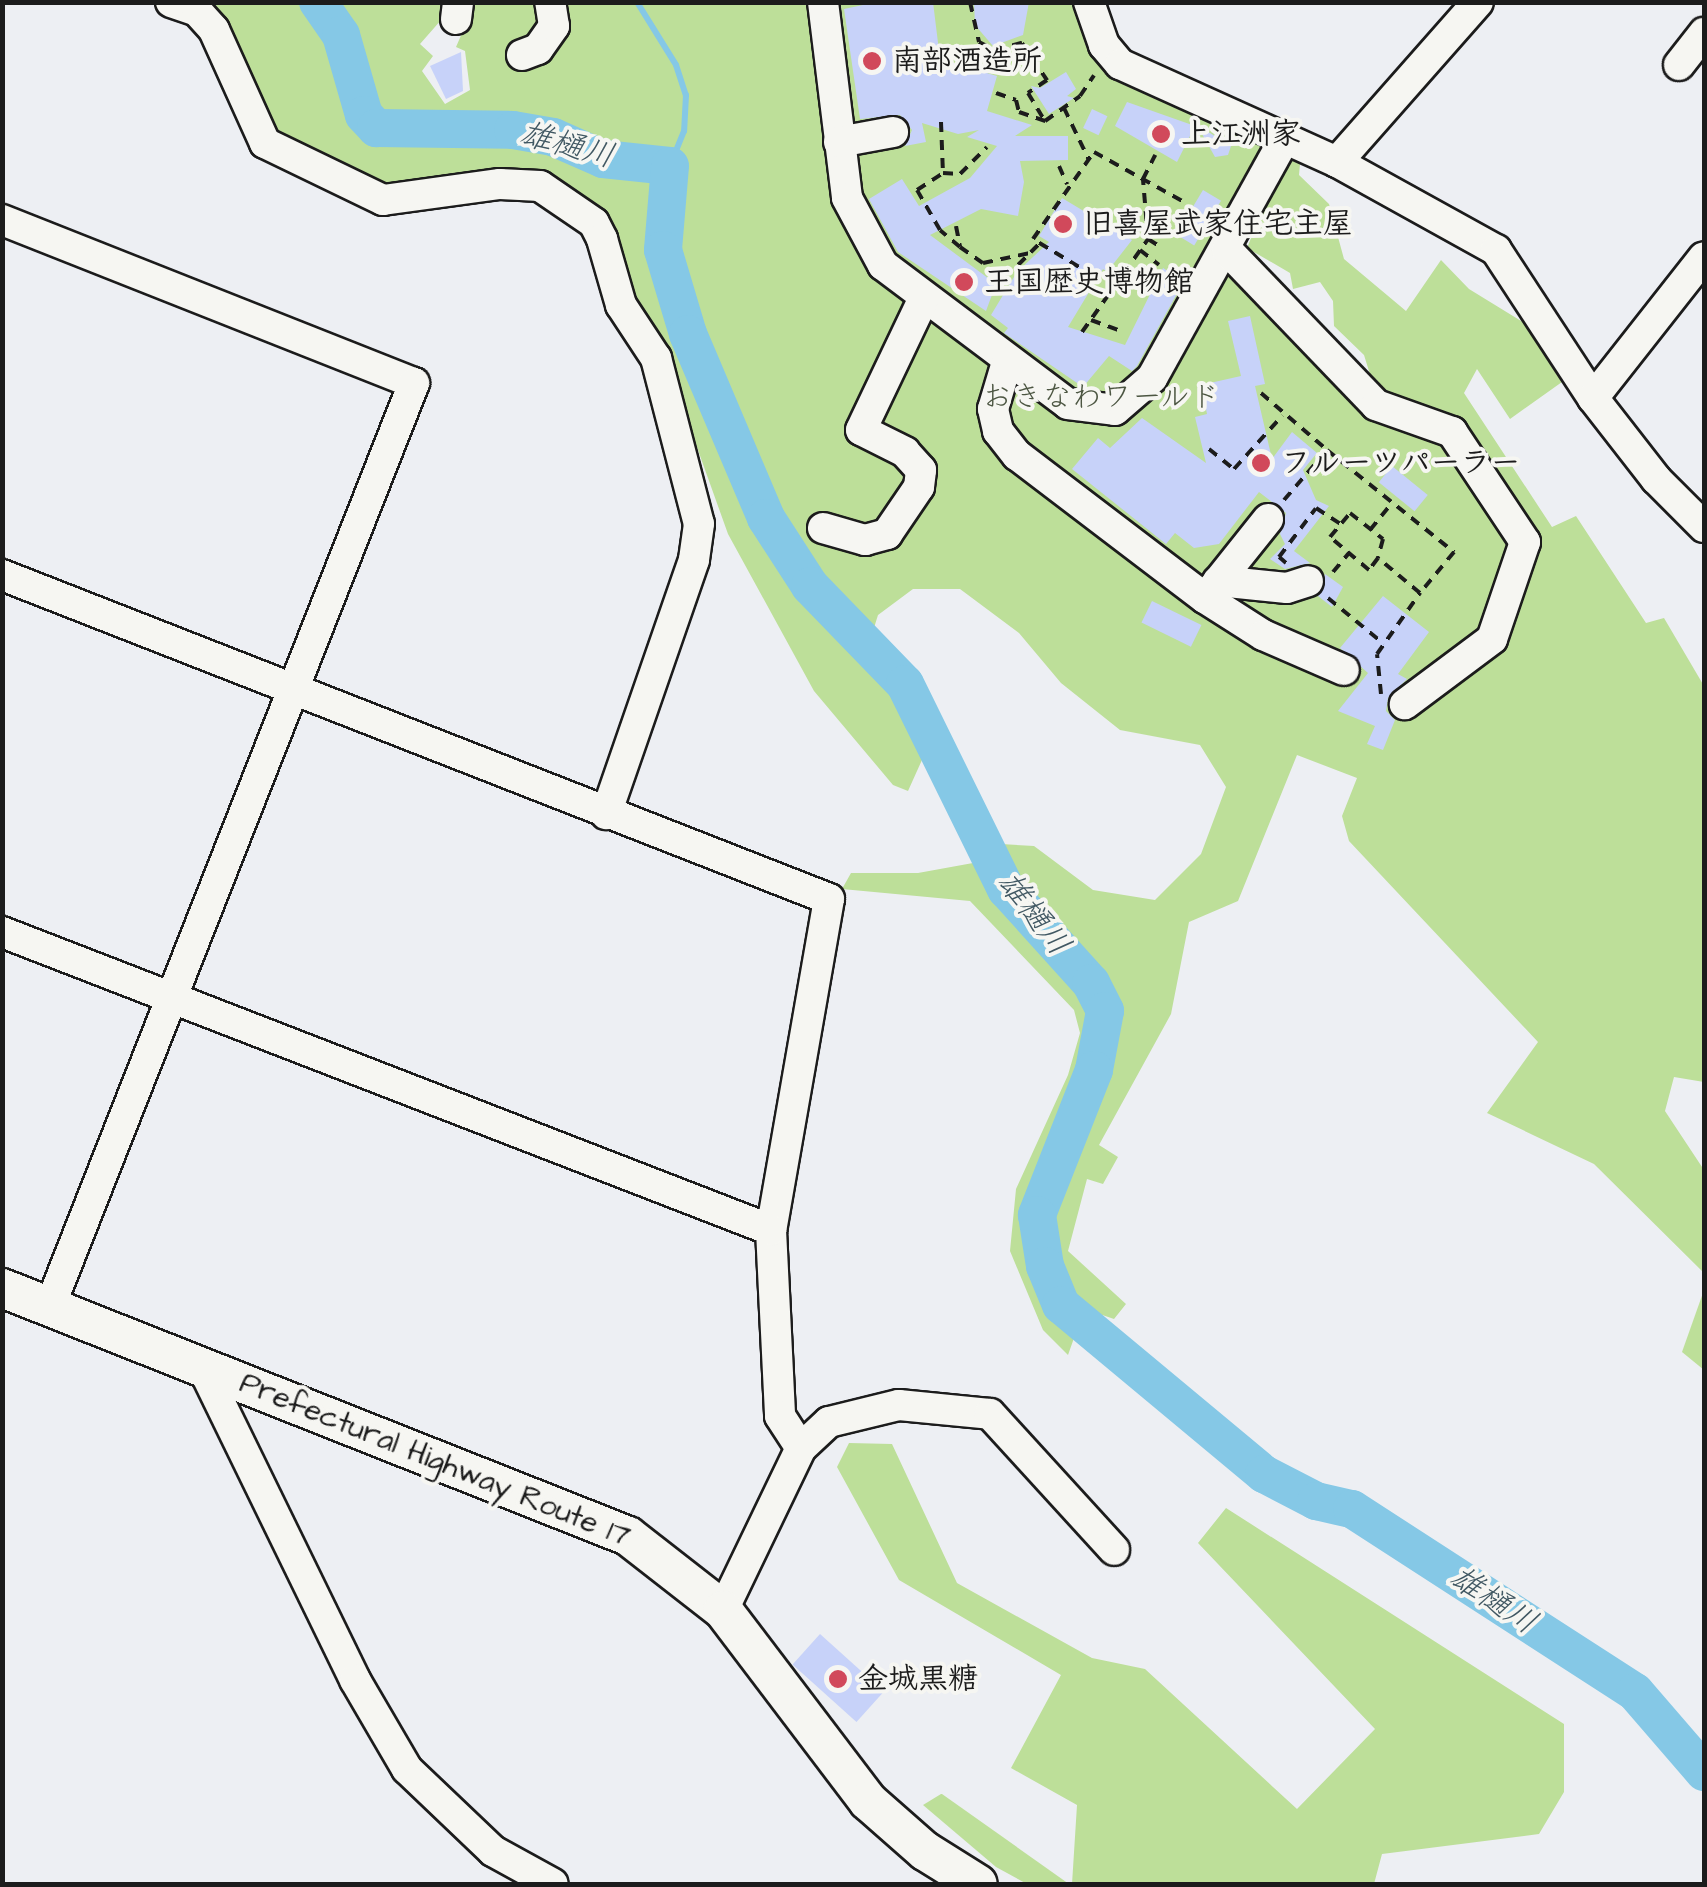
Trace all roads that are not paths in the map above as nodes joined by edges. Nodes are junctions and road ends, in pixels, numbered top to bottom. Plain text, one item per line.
1 (172, 2) edge
2 (550, 2) edge
3 (823, 2) edge
4 (1089, 2) edge
5 (1478, 2) edge
6 (1704, 33) edge
7 (522, 55) dead end
8 (1679, 66) dead end
9 (893, 132) dead end
10 (1285, 138) junction
11 (839, 142) junction
12 (1337, 162) junction
13 (2, 220) edge
14 (1227, 250) junction
15 (1704, 257) edge
16 (923, 300) junction
17 (1007, 362) junction
18 (1593, 398) junction
19 (1268, 518) road end
20 (1704, 526) edge
21 (823, 528) dead end
22 (2, 575) edge
23 (1318, 579) road end
24 (1211, 590) junction
25 (1344, 670) dead end
26 (293, 690) junction
27 (1393, 701) road end
28 (606, 814) junction
29 (2, 932) edge
30 (172, 998) junction
31 (771, 1230) junction
32 (2, 1288) edge
33 (50, 1306) junction
34 (201, 1364) junction
35 (801, 1448) junction
36 (1114, 1550) dead end
37 (724, 1610) junction
38 (553, 1884) edge
39 (978, 1884) edge

1 - 28 street
2 - 7 street
3 - 11 street
4 - 10 street
5 - 12 street
6 - 8 street
9 - 11 street
10 - 12 street
10 - 14 street
11 - 16 street
12 - 18 street
13 - 26 street
14 - 17 street
14 - 27 street
15 - 18 street
16 - 17 street
16 - 21 street
17 - 24 street
18 - 20 street
19 - 24 street
22 - 26 street
23 - 24 street
24 - 25 street
26 - 28 street
26 - 30 street
28 - 31 street
29 - 30 street
30 - 31 street
30 - 33 street
31 - 35 street
32 - 33 main road, Prefectural Highway Route 17
33 - 34 main road, Prefectural Highway Route 17
34 - 37 main road, Prefectural Highway Route 17
34 - 38 street
35 - 36 street
35 - 37 street
37 - 39 main road, Prefectural Highway Route 17

